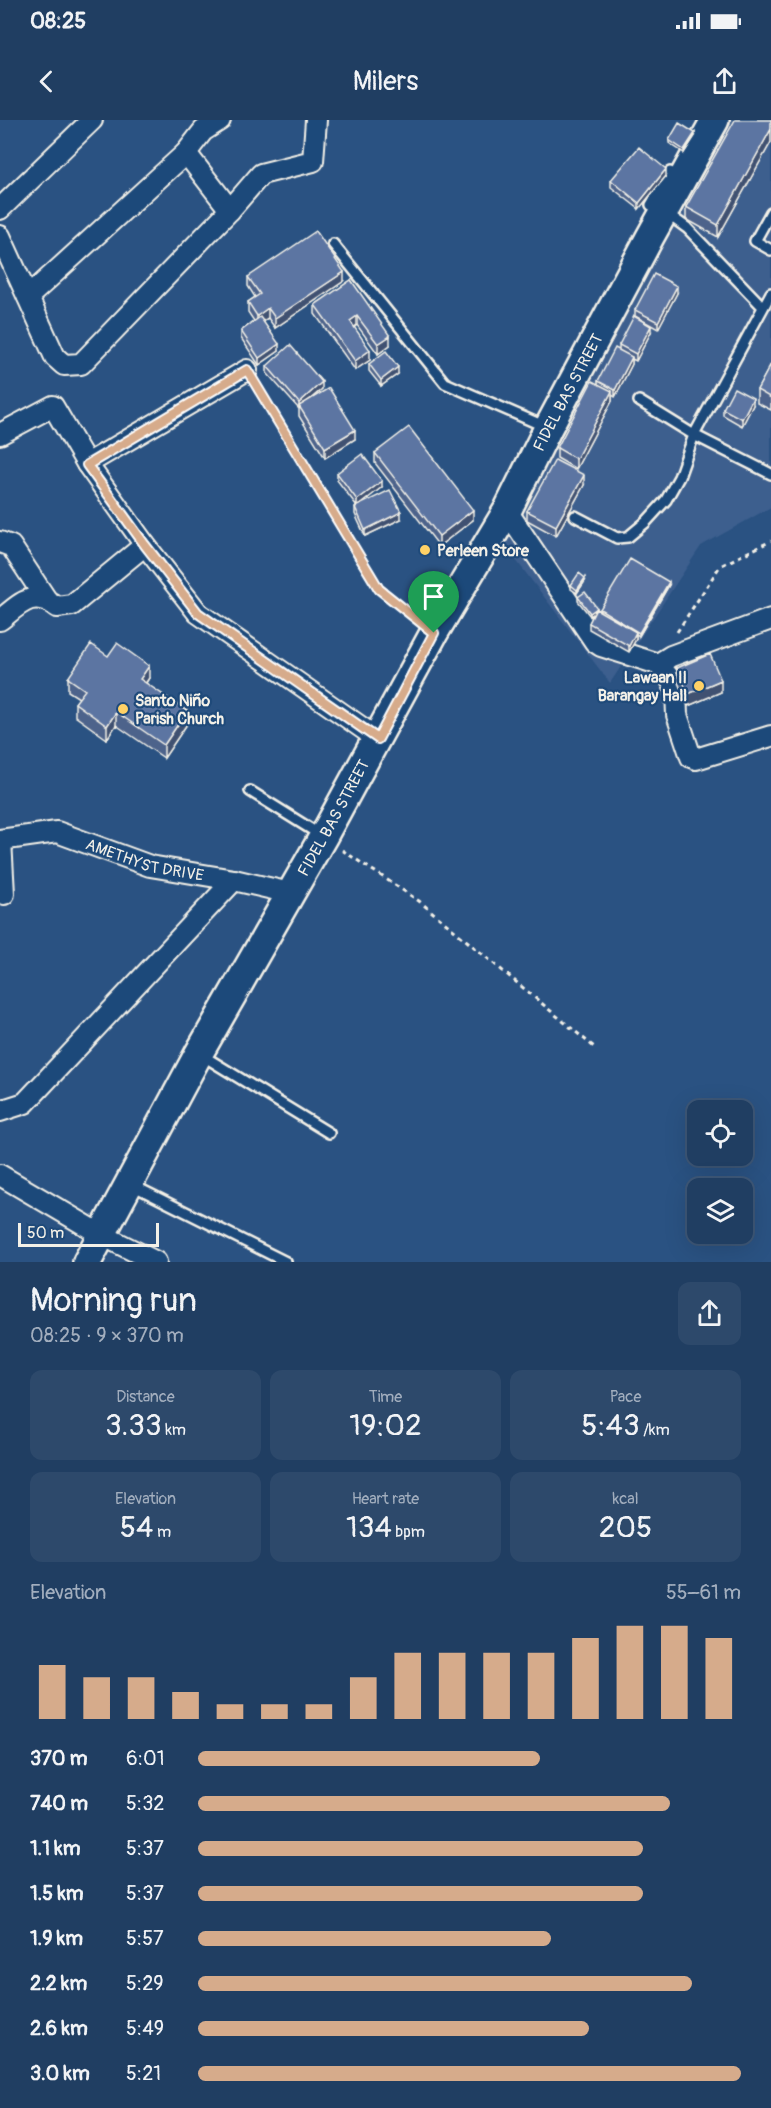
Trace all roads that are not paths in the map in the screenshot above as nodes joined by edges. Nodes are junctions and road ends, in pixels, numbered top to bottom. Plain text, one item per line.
1 (92, 120) edge
2 (220, 120) edge
3 (316, 120) edge
4 (708, 123) edge
5 (197, 126) edge
6 (186, 153) junction
7 (657, 208) junction
8 (0, 209) edge
9 (230, 210) junction
10 (771, 212) edge
11 (0, 236) edge
12 (333, 244) dead end
13 (771, 250) edge
14 (771, 293) edge
15 (28, 297) junction
16 (763, 307) junction
17 (247, 370) road end
18 (639, 401) dead end
19 (548, 428) junction
20 (0, 434) edge
21 (694, 435) junction
22 (87, 465) junction
23 (771, 474) edge
24 (507, 511) junction
25 (575, 516) dead end
26 (0, 542) edge
27 (145, 545) junction
28 (46, 599) junction
29 (771, 619) edge
30 (0, 620) edge
31 (664, 660) junction
32 (771, 736) edge
33 (378, 739) junction
34 (250, 791) dead end
35 (323, 837) junction
36 (1, 840) edge
37 (234, 880) junction
38 (4, 894) dead end
39 (290, 894) junction
40 (199, 1053) junction
41 (0, 1111) edge
42 (329, 1133) dead end
43 (0, 1175) edge
44 (128, 1183) junction
45 (102, 1235) junction
46 (87, 1262) edge
47 (156, 1262) edge
48 (286, 1262) edge

1 - 8 street
2 - 5 street
3 - 9 street
4 - 7 street, FIDEL BAS STREET
5 - 6 street
6 - 9 street
6 - 15 street
7 - 16 lane
7 - 19 street, FIDEL BAS STREET
9 - 15 street
10 - 13 lane
11 - 15 street
12 - 19 lane
14 - 16 lane
16 - 21 lane
17 - 22 street
18 - 21 lane
19 - 24 street, FIDEL BAS STREET
20 - 22 street
21 - 23 lane
21 - 25 lane
22 - 27 street
24 - 31 street
24 - 33 street, FIDEL BAS STREET
26 - 28 street
27 - 28 street
27 - 33 street
28 - 30 street
29 - 31 street
31 - 32 street
33 - 35 street, FIDEL BAS STREET
34 - 35 lane
35 - 39 street, FIDEL BAS STREET
36 - 37 street, AMETHYST DRIVE
36 - 38 street
37 - 39 street, AMETHYST DRIVE
37 - 41 street
39 - 40 street, FIDEL BAS STREET
40 - 42 lane
40 - 44 street, FIDEL BAS STREET
43 - 45 street
44 - 45 street, FIDEL BAS STREET
44 - 48 lane
45 - 46 street, FIDEL BAS STREET
45 - 47 street

